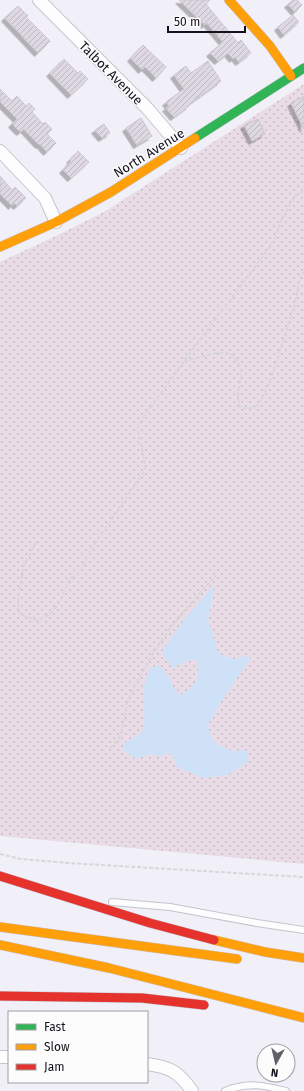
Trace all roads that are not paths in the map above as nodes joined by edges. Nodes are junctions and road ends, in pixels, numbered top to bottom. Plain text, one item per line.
1 (39, 0) edge
2 (228, 0) edge
3 (304, 68) edge
4 (291, 76) junction
5 (181, 148) junction
6 (0, 151) edge
7 (56, 222) junction
8 (0, 247) edge
9 (0, 876) edge
10 (75, 899) junction
11 (0, 927) edge
12 (304, 930) edge
13 (0, 945) edge
14 (304, 958) edge
15 (249, 961) dead end
16 (0, 996) edge
17 (212, 1006) dead end
18 (254, 1015) dead end
19 (304, 1018) edge
20 (304, 1027) edge
21 (148, 1064) edge
22 (192, 1091) edge
23 (225, 1091) edge
24 (286, 1091) edge

1 - 5 street, Talbot Avenue
2 - 4 main road
3 - 4 main road, North Avenue
4 - 5 main road, North Avenue
5 - 7 main road, North Avenue
6 - 7 street
7 - 8 main road, North Avenue
9 - 10 main road
10 - 12 lane
10 - 14 main road
11 - 15 main road
13 - 19 main road
16 - 17 main road
18 - 20 main road
21 - 22 street
23 - 24 lane

